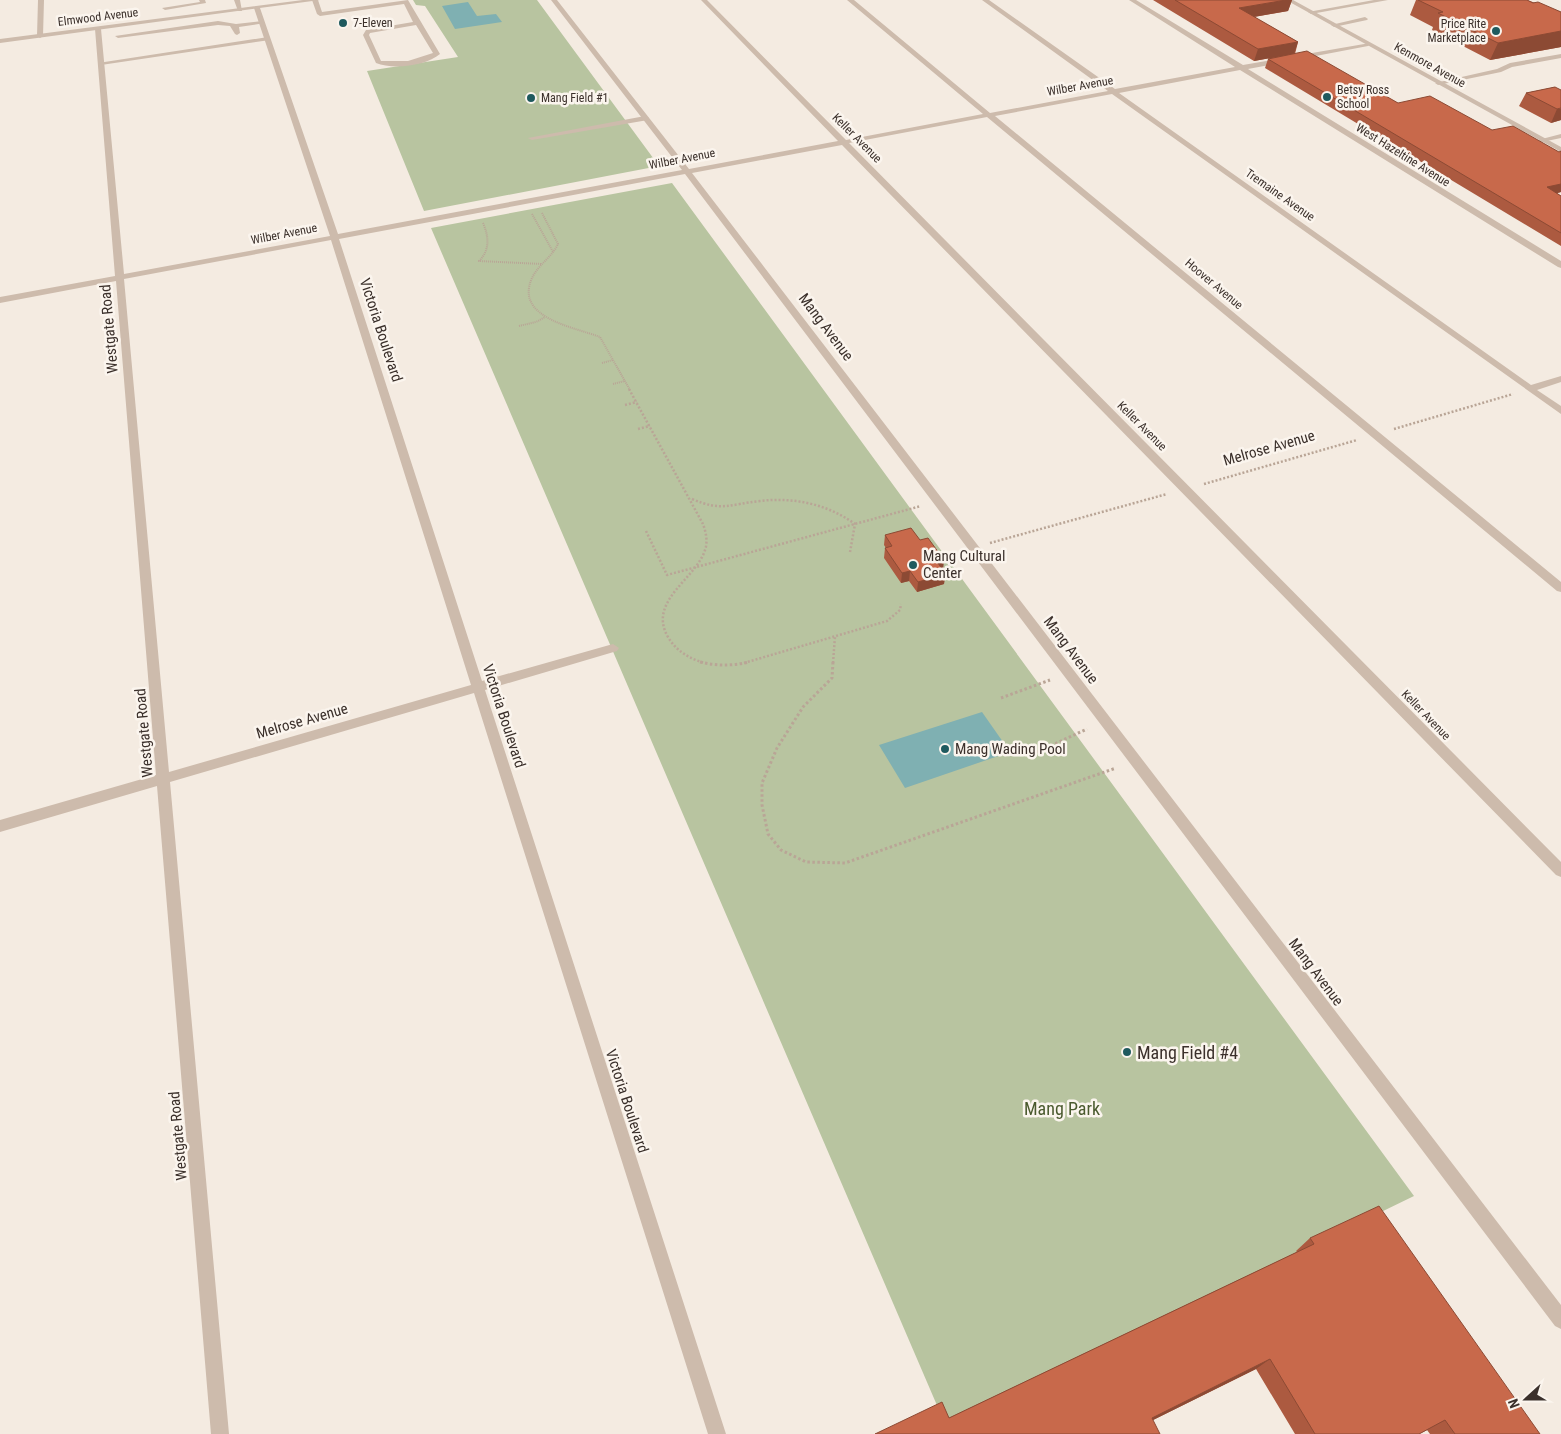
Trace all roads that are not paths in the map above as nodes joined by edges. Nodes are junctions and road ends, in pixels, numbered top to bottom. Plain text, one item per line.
1 (41, 0) edge
2 (164, 0) edge
3 (202, 0) edge
4 (237, 0) edge
5 (316, 0) edge
6 (554, 0) edge
7 (704, 0) edge
8 (850, 0) edge
9 (985, 0) edge
10 (1132, 0) edge
11 (1289, 0) edge
12 (1385, 0) edge
13 (406, 1) edge
14 (278, 2) edge
15 (379, 6) junction
16 (165, 8) junction
17 (257, 8) junction
18 (240, 10) junction
19 (1311, 12) junction
20 (382, 13) dead end
21 (166, 20) junction
22 (1365, 20) dead end
23 (141, 23) junction
24 (262, 23) junction
25 (417, 23) junction
26 (1334, 25) junction
27 (235, 26) junction
28 (98, 29) junction
29 (142, 33) junction
30 (40, 36) junction
31 (118, 36) dead end
32 (268, 39) junction
33 (0, 41) edge
34 (239, 43) junction
35 (1368, 44) junction
36 (1561, 56) edge
37 (101, 63) junction
38 (1240, 68) junction
39 (1438, 82) junction
40 (1112, 91) junction
41 (988, 114) junction
42 (646, 118) junction
43 (1561, 136) edge
44 (532, 138) dead end
45 (842, 140) junction
46 (1542, 140) junction
47 (1561, 150) edge
48 (686, 170) junction
49 (334, 236) junction
50 (1561, 265) edge
51 (120, 277) junction
52 (0, 300) edge
53 (1561, 379) edge
54 (1530, 389) junction
55 (1561, 411) edge
56 (1561, 588) edge
57 (613, 648) dead end
58 (478, 687) junction
59 (164, 778) junction
60 (0, 826) edge
61 (1561, 871) edge
62 (1561, 1320) edge
63 (220, 1434) edge
64 (717, 1434) edge

1 - 30 street
2 - 16 street
3 - 16 street
4 - 18 street
5 - 14 street, Elmwood Avenue
5 - 15 street
6 - 42 street, Mang Avenue
7 - 45 street, Keller Avenue
8 - 41 street, Hoover Avenue
9 - 40 street, Tremaine Avenue
10 - 38 street, West Hazeltine Avenue
11 - 19 street, Kenmore Avenue
12 - 19 street
13 - 15 street
13 - 25 street
14 - 17 street, Elmwood Avenue
15 - 20 street
16 - 21 street
17 - 18 street, Elmwood Avenue
17 - 24 street, Victoria Boulevard
18 - 21 street, Elmwood Avenue
19 - 26 street, Kenmore Avenue
21 - 23 street, Elmwood Avenue
22 - 26 street
23 - 28 street, Elmwood Avenue
23 - 29 street
24 - 27 street
24 - 32 street, Victoria Boulevard
25 - 25 street
26 - 35 street, Kenmore Avenue
27 - 29 street
27 - 34 street
28 - 30 street, Elmwood Avenue
28 - 37 street, Westgate Road
29 - 31 street
30 - 33 street, Elmwood Avenue
32 - 34 street
32 - 49 street, Victoria Boulevard
34 - 37 street
35 - 38 street, Wilber Avenue
35 - 39 street, Kenmore Avenue
36 - 39 street
37 - 51 street, Westgate Road
38 - 40 street, Wilber Avenue
38 - 50 street, West Hazeltine Avenue
39 - 46 street, Kenmore Avenue
40 - 41 street, Wilber Avenue
40 - 54 street, Tremaine Avenue
41 - 45 street, Wilber Avenue
41 - 56 street, Hoover Avenue
42 - 44 street
42 - 48 street, Mang Avenue
43 - 46 street
45 - 48 street, Wilber Avenue
45 - 61 street, Keller Avenue
46 - 47 street, Kenmore Avenue
48 - 49 street, Wilber Avenue
48 - 62 street, Mang Avenue
49 - 51 street, Wilber Avenue
49 - 58 street, Victoria Boulevard
51 - 52 street, Wilber Avenue
51 - 59 street, Westgate Road
53 - 54 street
54 - 55 street, Tremaine Avenue
57 - 58 street, Melrose Avenue
58 - 59 street, Melrose Avenue
58 - 64 street, Victoria Boulevard
59 - 60 street, Melrose Avenue
59 - 63 street, Westgate Road

